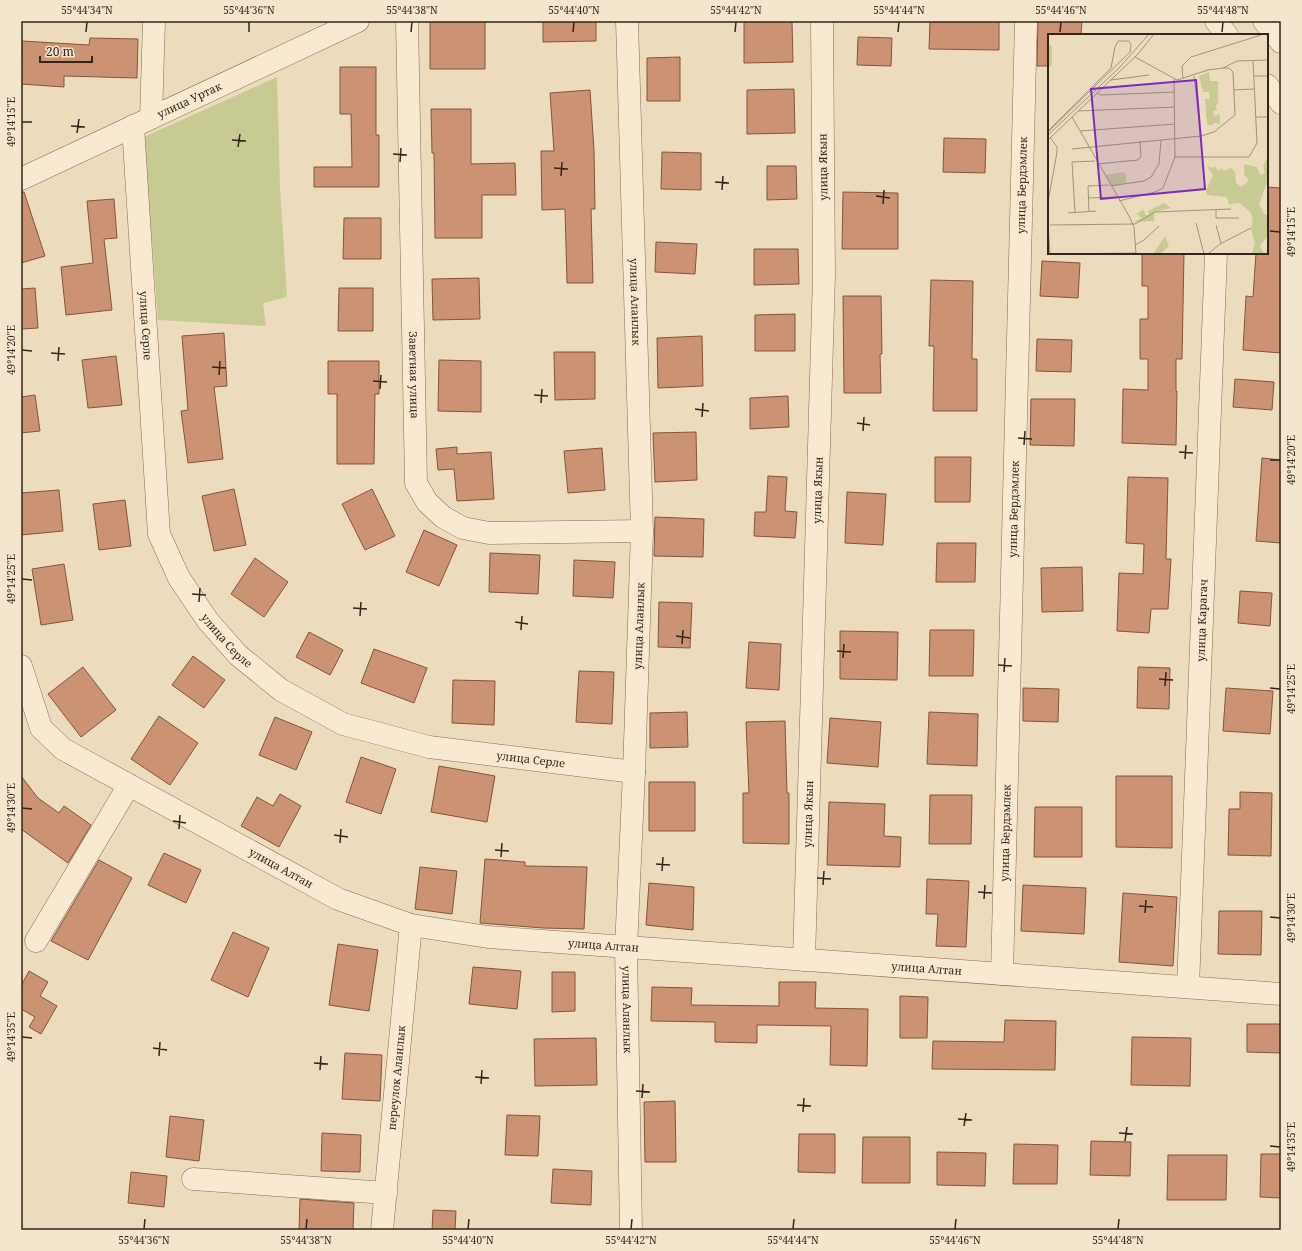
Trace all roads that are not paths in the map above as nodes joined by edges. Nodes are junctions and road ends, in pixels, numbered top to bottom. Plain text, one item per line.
1 (154, 21) edge
2 (358, 21) edge
3 (407, 21) edge
4 (627, 21) edge
5 (822, 21) edge
6 (1026, 21) edge
7 (1216, 21) edge
8 (1264, 21) edge
9 (1226, 34) edge
10 (1281, 42) edge
11 (1268, 86) edge
12 (1281, 103) edge
13 (142, 122) junction
14 (21, 179) edge
15 (1216, 254) edge
16 (642, 531) junction
17 (21, 666) edge
18 (634, 772) junction
19 (129, 785) junction
20 (411, 925) junction
21 (36, 941) dead end
22 (626, 948) junction
23 (804, 960) junction
24 (1002, 974) junction
25 (1188, 987) junction
26 (1281, 994) edge
27 (192, 1179) dead end
28 (386, 1193) junction
29 (382, 1230) edge
30 (631, 1230) edge

1 - 13 street, улица Серле
2 - 13 street, улица Уртак
3 - 16 street, Заветная улица
4 - 16 street, улица Аланлык
5 - 23 street, улица Якын
6 - 24 street, улица Бердэмлек
7 - 9 street
8 - 10 street
11 - 12 street
13 - 14 street, улица Уртак
13 - 18 street, улица Серле
15 - 25 street, улица Карагач
16 - 18 street, улица Аланлык
17 - 19 street, улица Алтан
18 - 22 street, улица Аланлык
19 - 20 street, улица Алтан
19 - 21 street
20 - 22 street, улица Алтан
20 - 28 street, переулок Аланлык
22 - 23 street, улица Алтан
22 - 30 street, улица Аланлык
23 - 24 street, улица Алтан
24 - 25 street, улица Алтан
25 - 26 street, улица Алтан
27 - 28 street
28 - 29 street, переулок Аланлык

